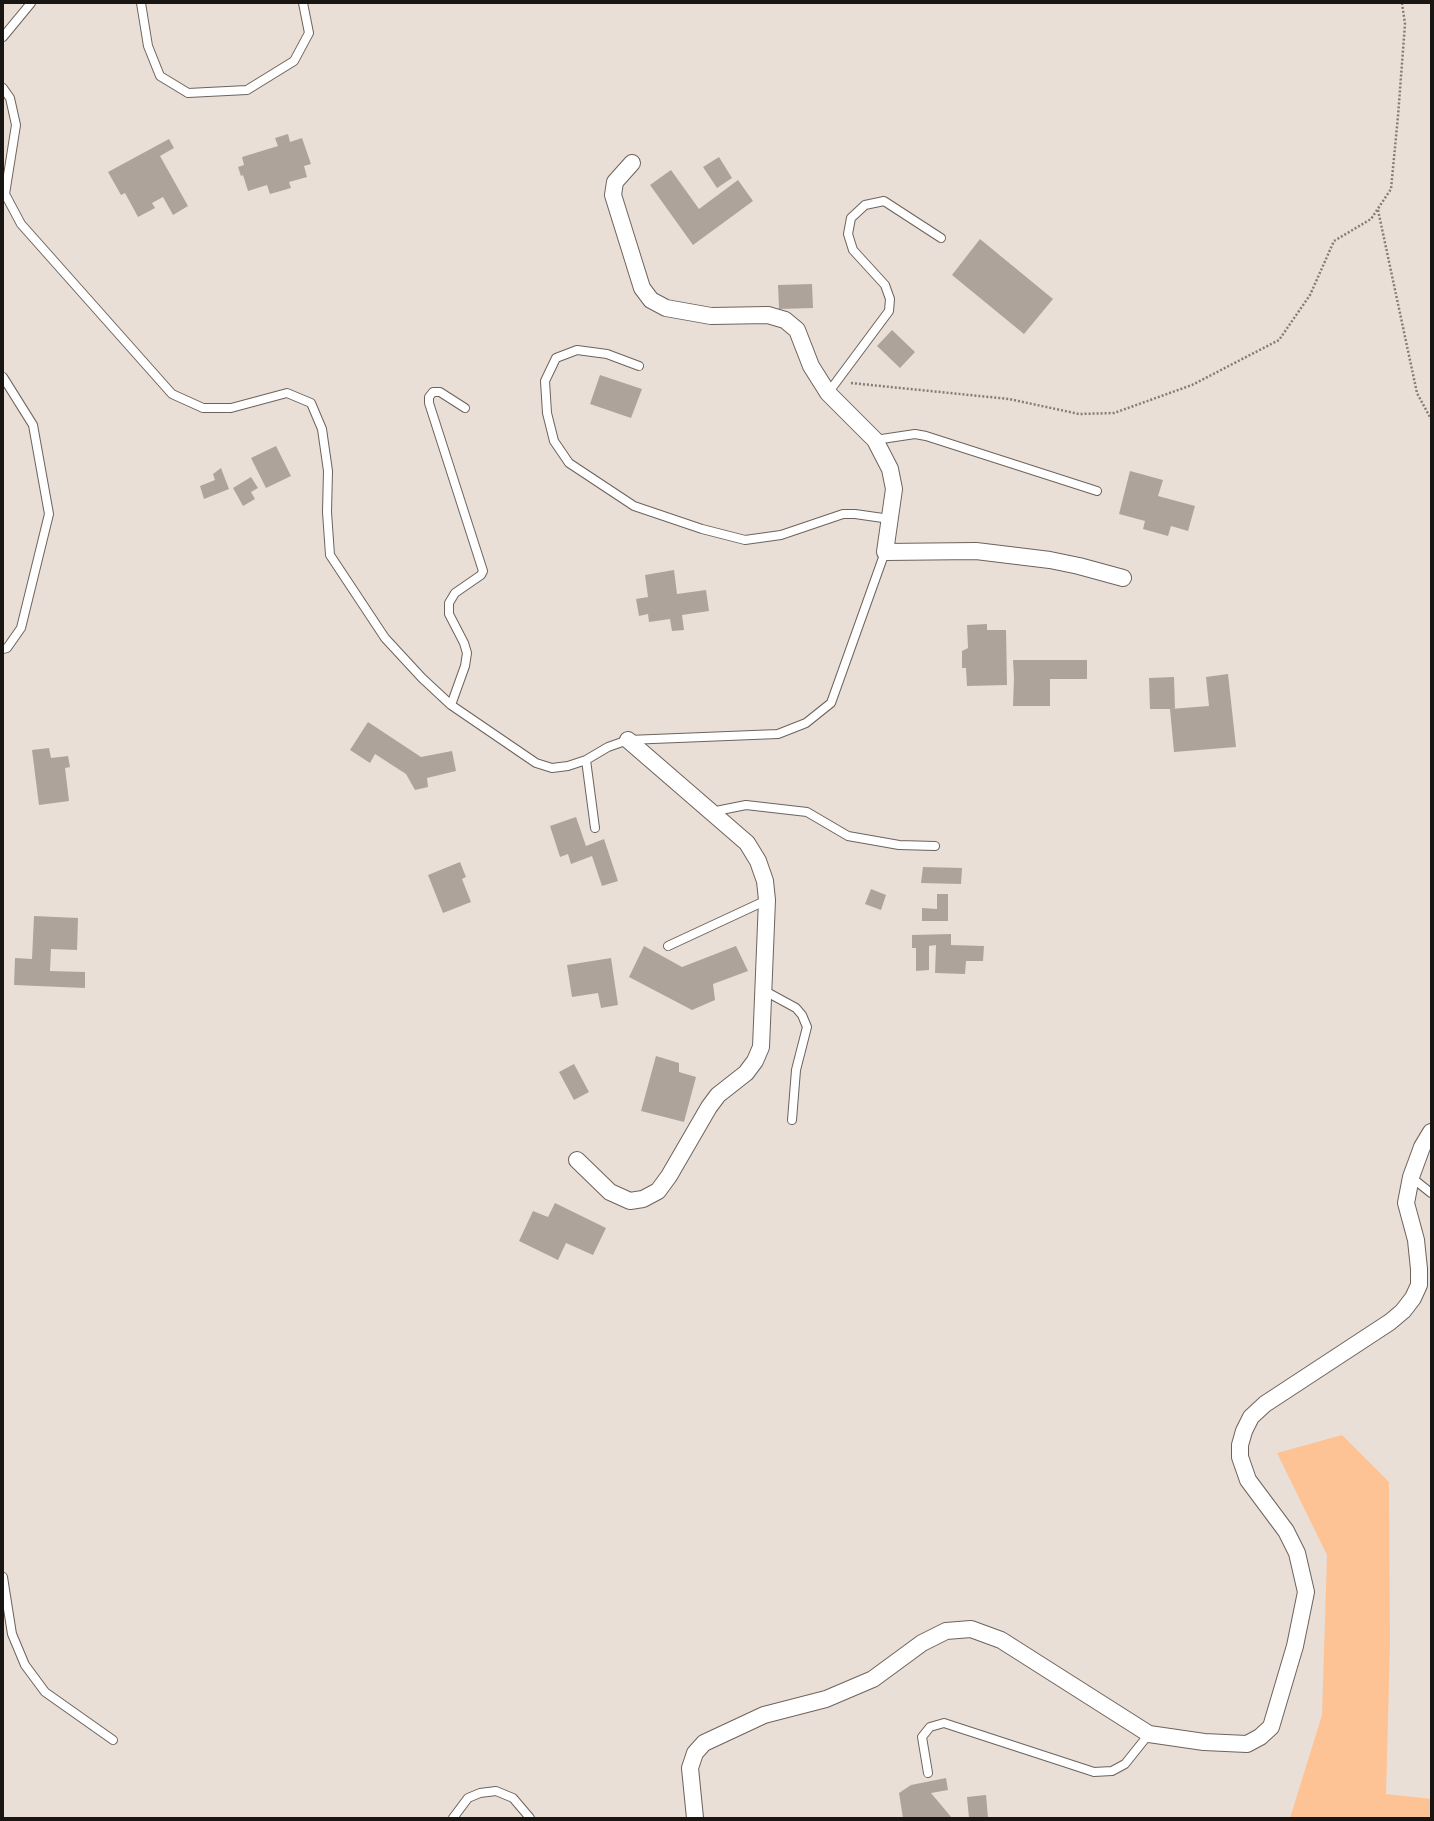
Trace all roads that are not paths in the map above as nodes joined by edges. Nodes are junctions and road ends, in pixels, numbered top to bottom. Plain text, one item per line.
1 (31, 3) edge
2 (141, 3) edge
3 (303, 3) edge
4 (3, 37) edge
5 (3, 88) edge
6 (632, 163) dead end
7 (940, 238) dead end
8 (639, 366) dead end
9 (3, 377) edge
10 (828, 393) junction
11 (465, 408) dead end
12 (875, 440) junction
13 (1097, 491) dead end
14 (890, 519) junction
15 (885, 552) junction
16 (1123, 578) dead end
17 (3, 649) edge
18 (451, 705) junction
19 (628, 740) junction
20 (586, 760) junction
21 (710, 813) junction
22 (595, 828) dead end
23 (935, 846) dead end
24 (767, 900) junction
25 (668, 946) dead end
26 (763, 990) junction
27 (792, 1120) dead end
28 (1431, 1132) edge
29 (578, 1160) dead end
30 (1411, 1177) junction
31 (1431, 1193) edge
32 (3, 1576) edge
33 (1149, 1734) junction
34 (113, 1740) dead end
35 (928, 1773) dead end
36 (453, 1818) edge
37 (530, 1818) edge
38 (696, 1818) edge

1 - 4 lane
2 - 3 lane
5 - 18 lane
6 - 10 street
7 - 10 lane
8 - 14 lane
9 - 17 lane
10 - 12 street
11 - 18 lane
12 - 13 lane
12 - 14 street
14 - 15 street
15 - 16 street
15 - 19 lane
18 - 20 lane
19 - 20 lane
19 - 21 street
20 - 22 lane
21 - 23 lane
21 - 24 street
24 - 25 lane
24 - 26 street
26 - 27 lane
26 - 29 street
28 - 30 street
30 - 31 lane
30 - 33 street
32 - 34 lane
33 - 35 lane
33 - 38 street
36 - 37 lane

